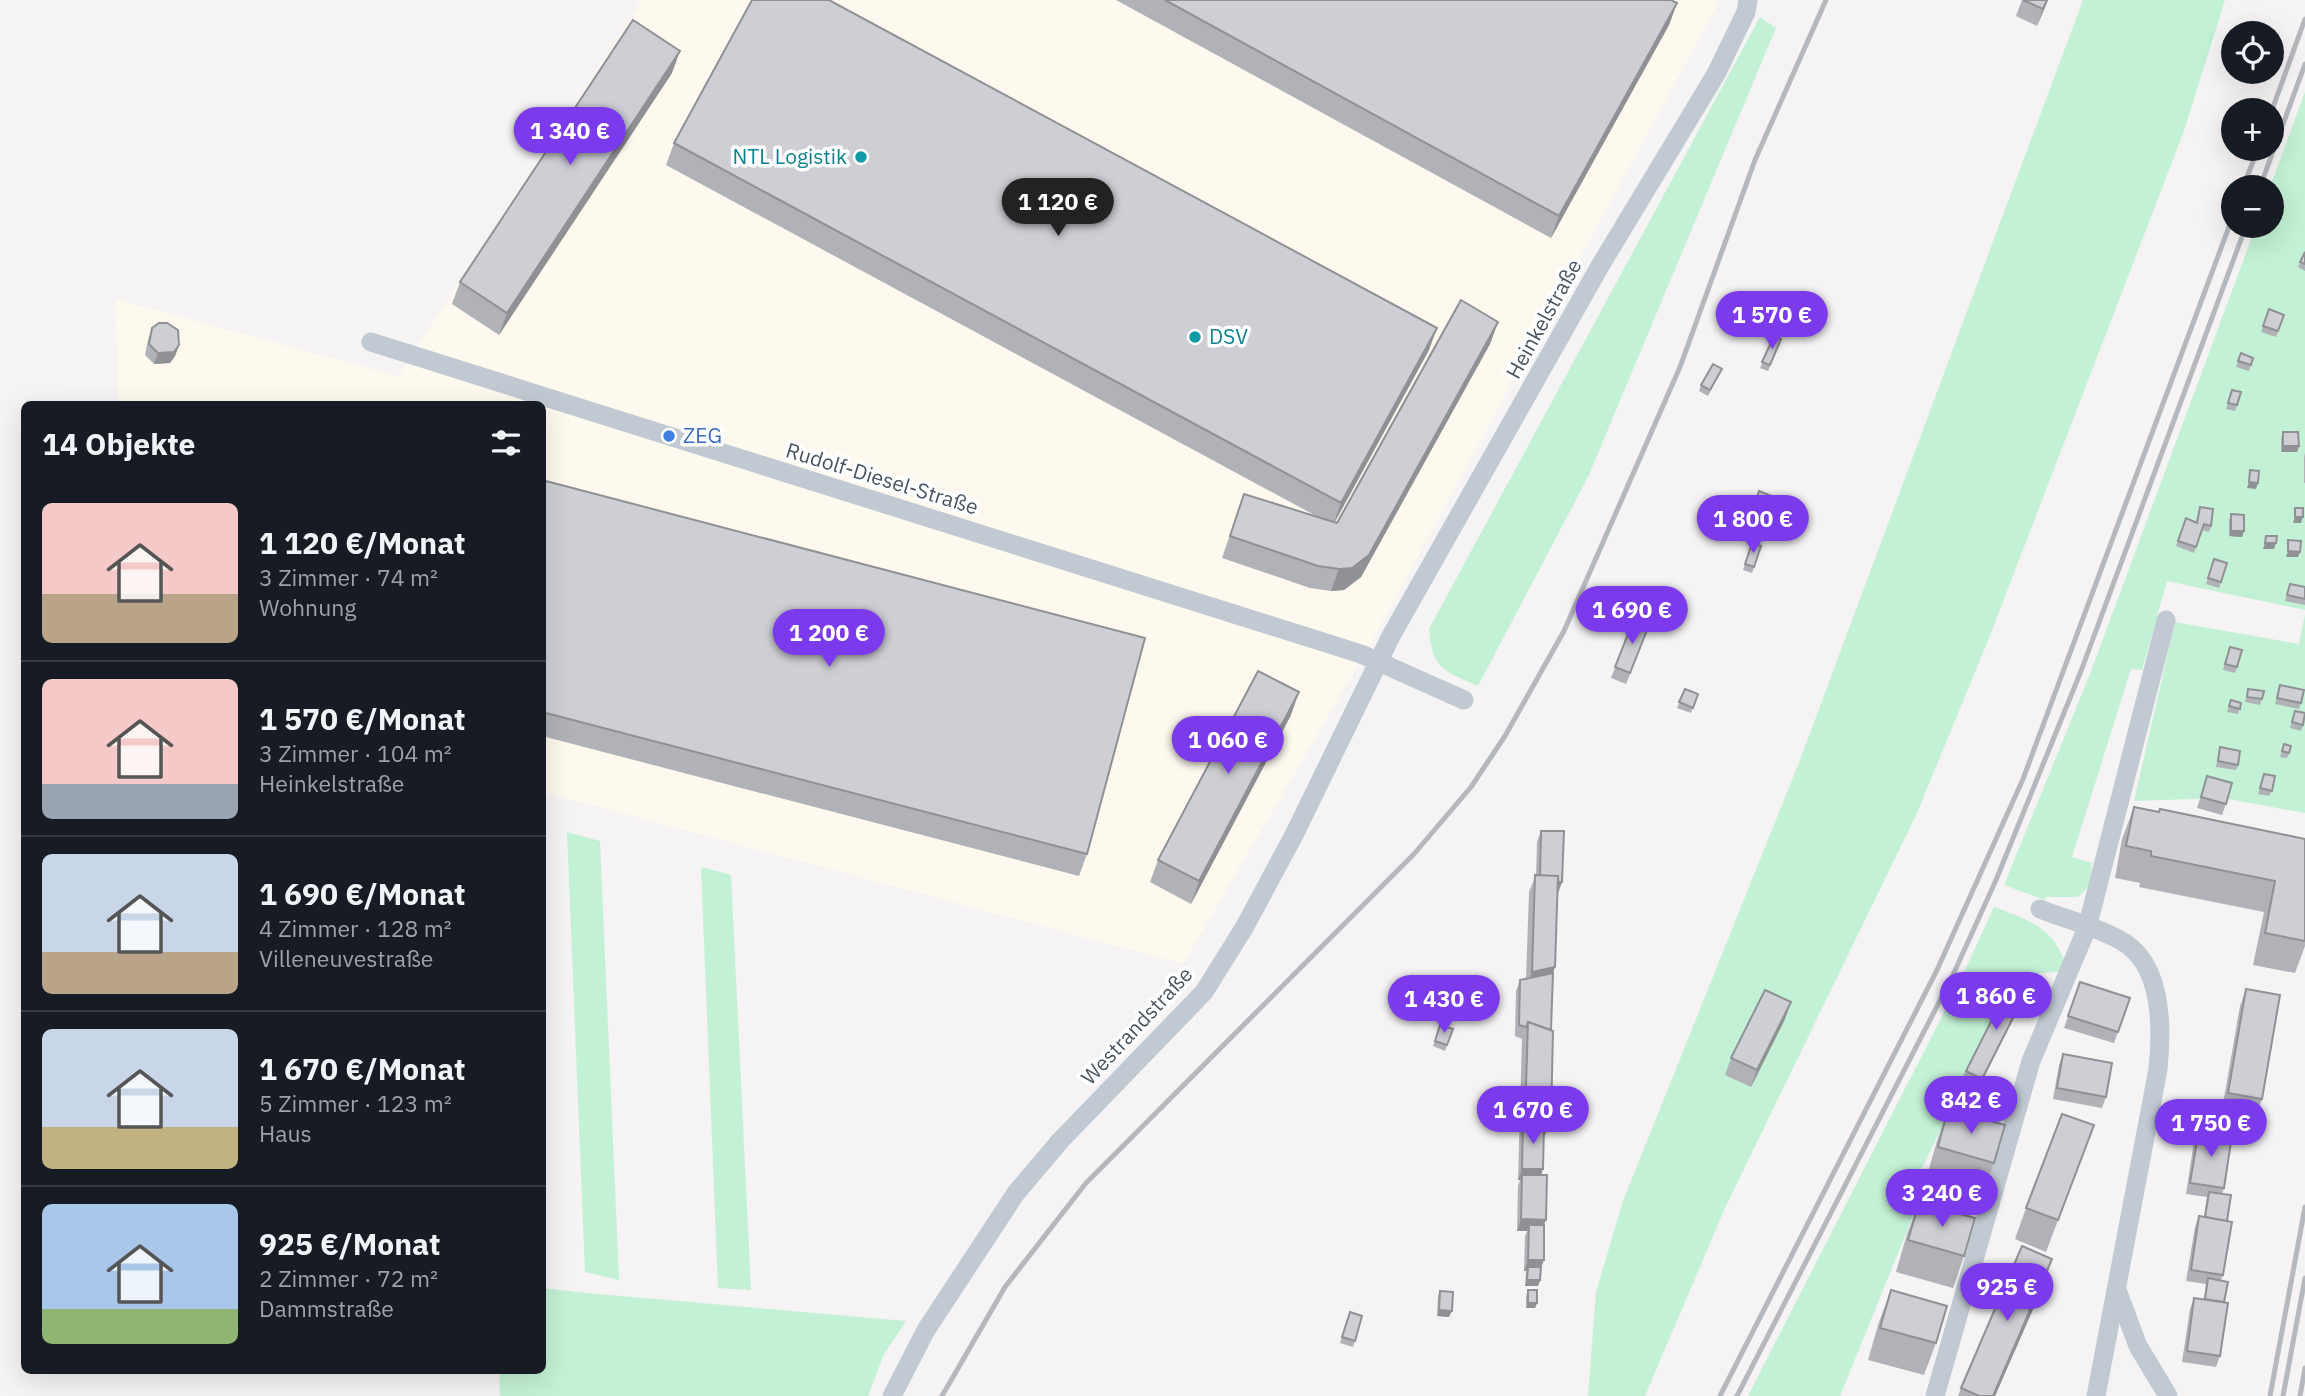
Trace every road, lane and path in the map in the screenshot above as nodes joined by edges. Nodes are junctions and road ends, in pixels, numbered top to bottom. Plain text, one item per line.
1 (1748, 0) edge
2 (371, 342) dead end
3 (2166, 620) dead end
4 (1378, 661) junction
5 (1464, 699) dead end
6 (2040, 909) dead end
7 (2087, 928) junction
8 (2116, 1289) junction
9 (891, 1396) edge
10 (1935, 1396) edge
11 (2096, 1396) edge
12 (2168, 1396) edge

1 - 4 street, Heinkelstraße
2 - 4 street, Rudolf-Diesel-Straße
3 - 7 street
4 - 5 street, Rudolf-Diesel-Straße
4 - 9 street, Westrandstraße
6 - 7 street
7 - 8 street
7 - 10 street
8 - 11 street
8 - 12 street

